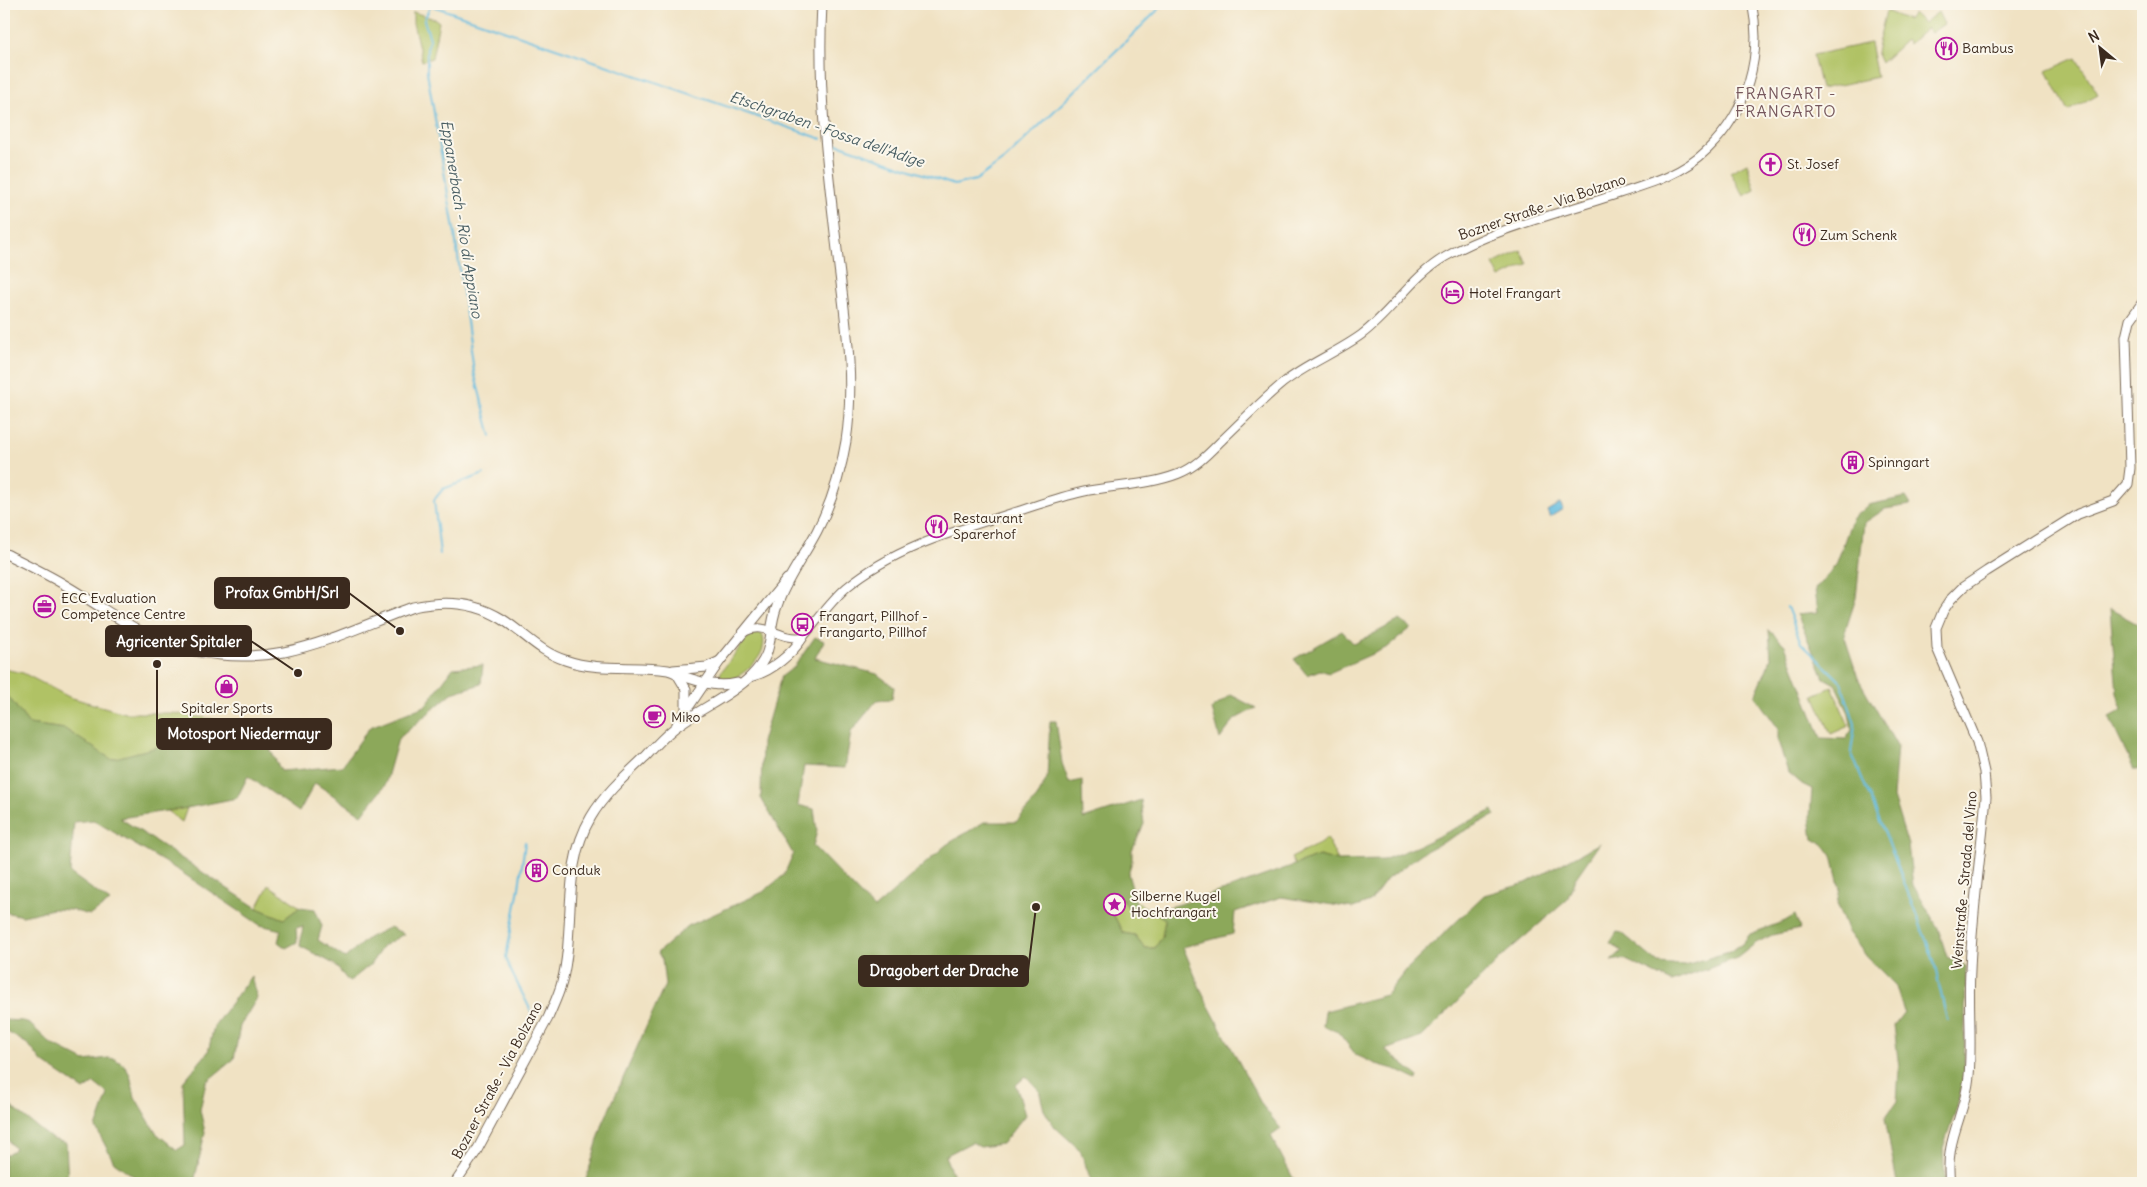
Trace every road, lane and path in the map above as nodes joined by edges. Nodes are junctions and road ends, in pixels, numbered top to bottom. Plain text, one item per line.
1 (822, 4) edge
2 (1752, 4) edge
3 (2143, 302) edge
4 (4, 553) edge
5 (790, 575) junction
6 (742, 632) junction
7 (772, 632) junction
8 (803, 637) junction
9 (720, 661) junction
10 (674, 672) junction
11 (710, 675) junction
12 (748, 679) junction
13 (705, 684) junction
14 (716, 686) junction
15 (686, 710) junction
16 (676, 726) junction
17 (455, 1183) edge
18 (1950, 1183) edge

1 - 5 main road
2 - 8 street, Bozner Straße - Via Bolzano
3 - 18 main road, Weinstraße - Strada del Vino
4 - 10 main road
5 - 6 main road, Bozner Straße - Via Bolzano
5 - 7 main road, Bozner Straße - Via Bolzano
6 - 7 street
6 - 9 main road, Bozner Straße - Via Bolzano
7 - 8 street
7 - 12 main road, Bozner Straße - Via Bolzano
8 - 12 main road
9 - 10 main road
9 - 11 main road, Bozner Straße - Via Bolzano
10 - 13 main road
10 - 15 main road
11 - 13 main road, Bozner Straße - Via Bolzano
11 - 14 main road
12 - 14 main road
12 - 16 main road, Bozner Straße - Via Bolzano
13 - 14 main road
13 - 15 main road, Bozner Straße - Via Bolzano
15 - 16 main road, Bozner Straße - Via Bolzano
16 - 17 main road, Bozner Straße - Via Bolzano

